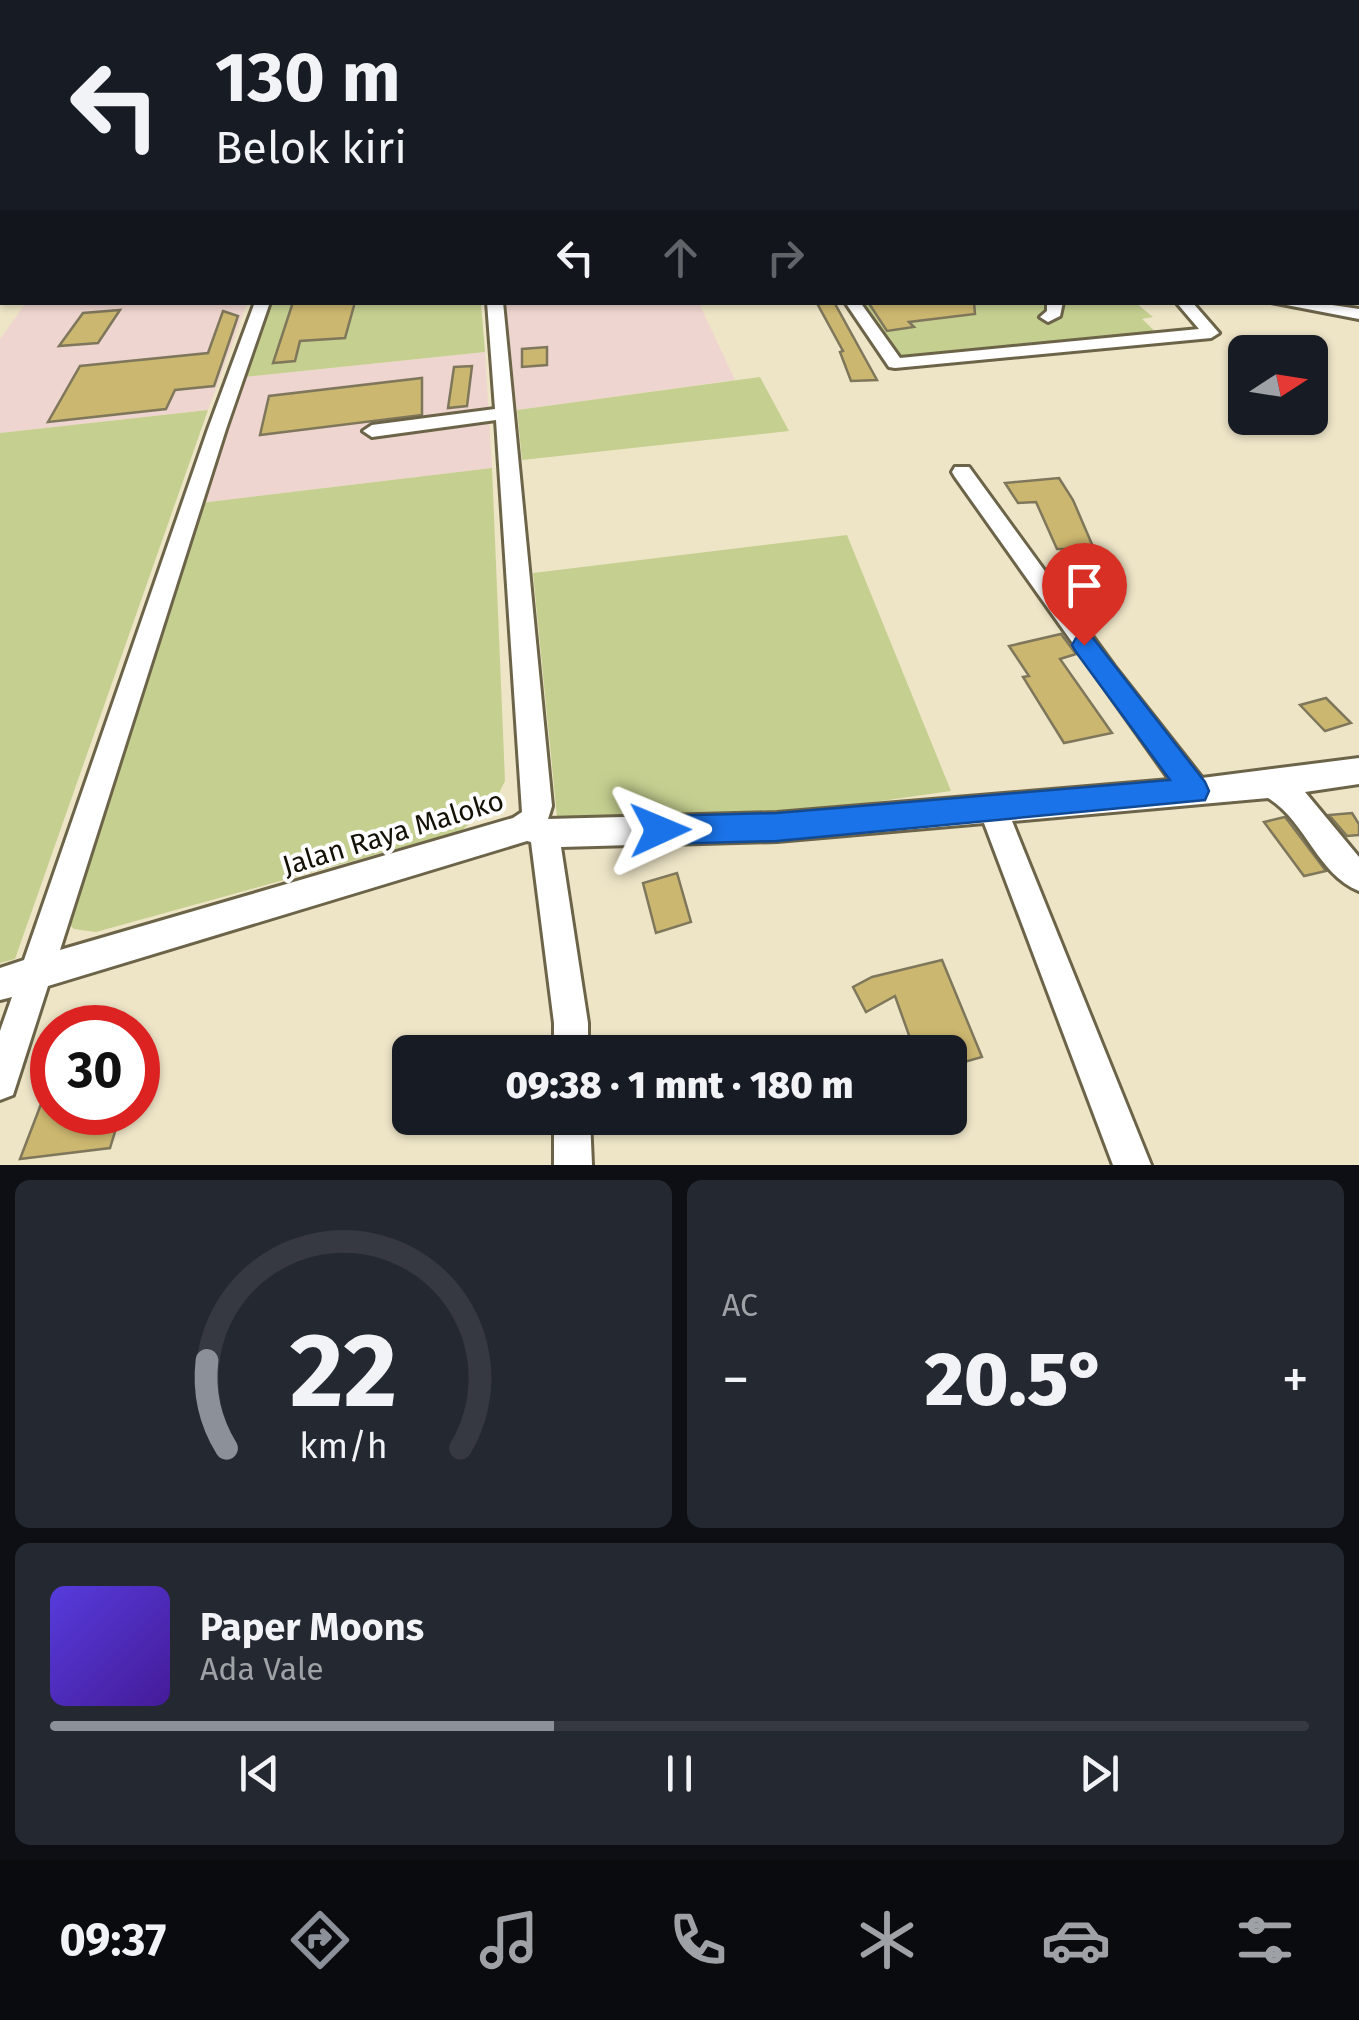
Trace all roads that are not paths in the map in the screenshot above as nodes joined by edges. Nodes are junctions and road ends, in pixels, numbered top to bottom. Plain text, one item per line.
1 (263, 305) edge
2 (495, 305) edge
3 (854, 305) edge
4 (1186, 305) edge
5 (1298, 305) edge
6 (1359, 314) edge
7 (507, 412) junction
8 (372, 431) dead end
9 (962, 472) dead end
10 (1359, 771) edge
11 (1271, 784) junction
12 (1195, 791) junction
13 (993, 809) junction
14 (535, 830) junction
15 (1359, 876) edge
16 (37, 973) junction
17 (0, 984) edge
18 (571, 1035) edge
19 (0, 1082) edge
20 (572, 1135) edge
21 (573, 1165) edge
22 (1132, 1165) edge

1 - 16 street
2 - 7 street, Jalan Raya Maloko
3 - 4 street
5 - 6 street
7 - 8 street
7 - 14 street, Jalan Raya Maloko
9 - 12 street
10 - 11 street
11 - 12 street
11 - 15 street
12 - 13 street
13 - 14 street
13 - 22 street
14 - 16 street, Jalan Raya Maloko
14 - 18 street
16 - 17 street, Jalan Raya Maloko
16 - 19 street
20 - 21 street

